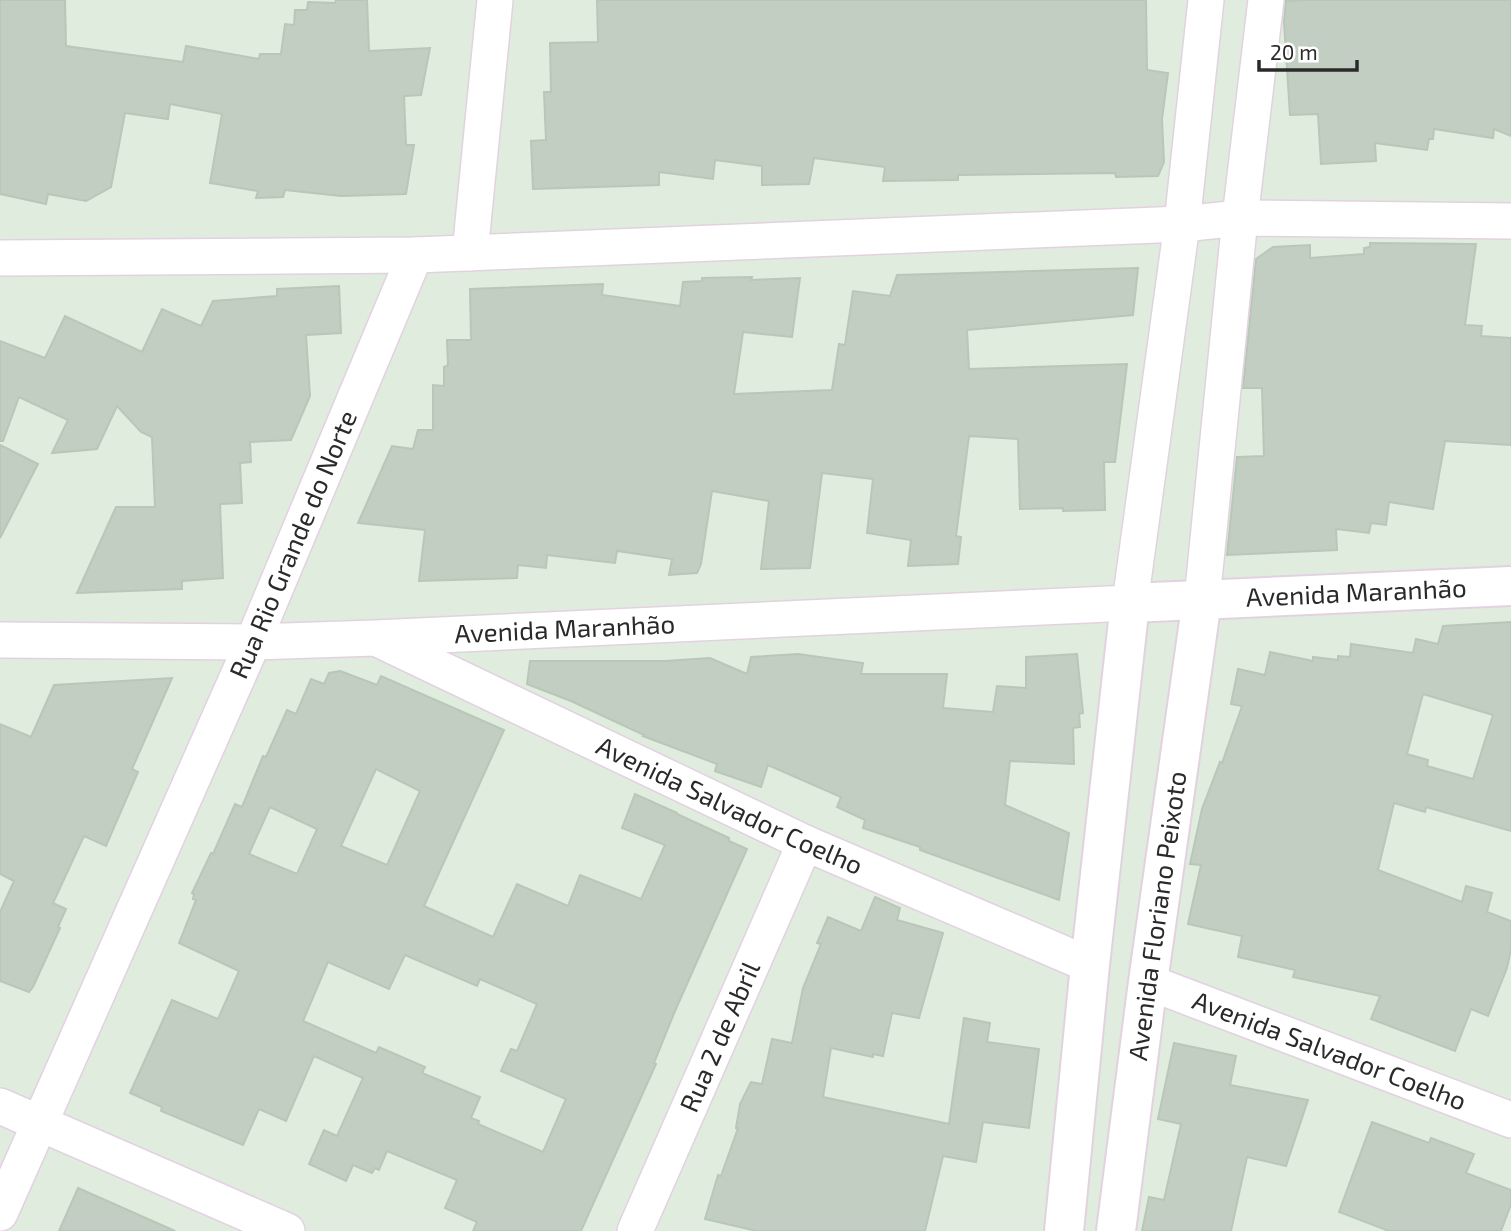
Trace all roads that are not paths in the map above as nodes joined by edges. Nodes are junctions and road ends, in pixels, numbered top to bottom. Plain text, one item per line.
1 (495, 0) edge
2 (1206, 0) edge
3 (1266, 0) edge
4 (1240, 218) junction
5 (1511, 221) edge
6 (1182, 224) junction
7 (470, 253) junction
8 (415, 255) junction
9 (0, 258) edge
10 (1511, 586) edge
11 (1202, 600) junction
12 (1130, 603) junction
13 (375, 638) junction
14 (0, 640) edge
15 (253, 642) junction
16 (805, 843) junction
17 (1090, 965) junction
18 (1148, 982) junction
19 (0, 1106) edge
20 (1511, 1120) edge
21 (41, 1124) junction
22 (0, 1213) edge
23 (287, 1231) edge
24 (635, 1231) edge
25 (1064, 1231) edge
26 (1116, 1231) edge

1 - 7 street
2 - 6 street
3 - 4 street, Avenida Floriano Peixoto
4 - 5 street
4 - 6 street
4 - 11 street, Avenida Floriano Peixoto
6 - 7 street
6 - 12 street
7 - 8 street
8 - 9 street
8 - 15 street, Rua Rio Grande do Norte
10 - 11 street, Avenida Maranhão
11 - 12 street
11 - 18 street, Avenida Floriano Peixoto
12 - 13 street, Avenida Maranhão
12 - 17 street
13 - 15 street, Avenida Maranhão
13 - 16 street, Avenida Salvador Coelho
14 - 15 street, Avenida Maranhão
15 - 21 street, Rua Rio Grande do Norte
16 - 17 street, Avenida Salvador Coelho
16 - 24 street, Rua 2 de Abril
17 - 25 street
18 - 20 street, Avenida Salvador Coelho
18 - 26 street, Avenida Floriano Peixoto
19 - 21 street
21 - 22 street, Rua Rio Grande do Norte
21 - 23 street

